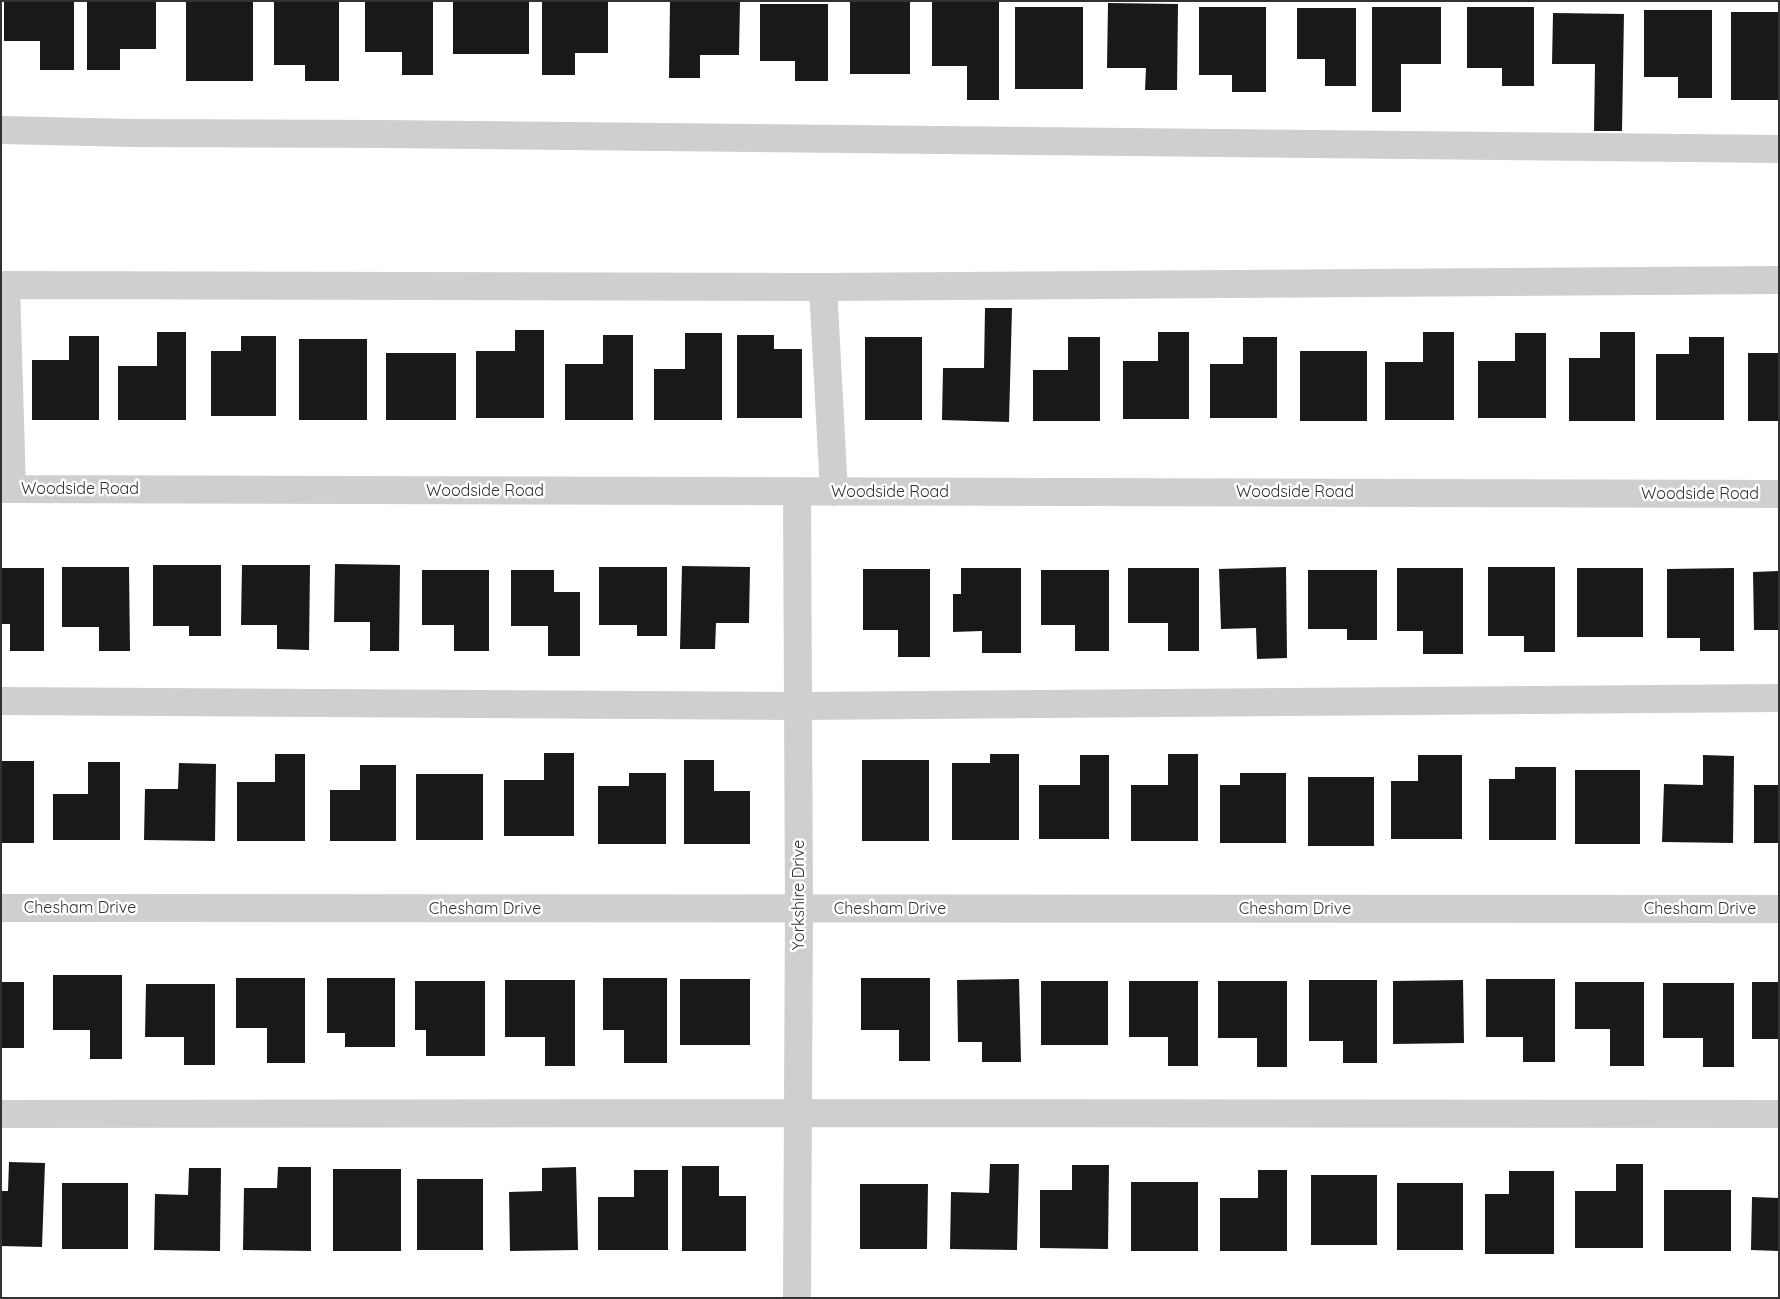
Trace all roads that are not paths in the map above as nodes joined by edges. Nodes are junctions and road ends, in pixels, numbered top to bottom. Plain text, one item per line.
1 (1, 130) edge
2 (1779, 150) edge
3 (1779, 280) edge
4 (823, 287) junction
5 (7, 489) edge
6 (797, 492) junction
7 (834, 492) junction
8 (1779, 494) edge
9 (1779, 698) edge
10 (1, 701) edge
11 (798, 706) junction
12 (1, 908) edge
13 (800, 909) junction
14 (1779, 909) edge
15 (798, 1113) junction
16 (1, 1114) edge
17 (1779, 1114) edge
18 (797, 1298) edge

1 - 2 street
3 - 4 street
4 - 5 street
4 - 7 street
5 - 6 street, Woodside Road
6 - 7 street, Woodside Road
6 - 11 street, Yorkshire Drive
7 - 8 street, Woodside Road
9 - 11 street
10 - 11 street
11 - 13 street, Yorkshire Drive
12 - 13 street, Chesham Drive
13 - 14 street, Chesham Drive
13 - 15 street, Yorkshire Drive
15 - 16 street
15 - 17 street
15 - 18 street, Yorkshire Drive

